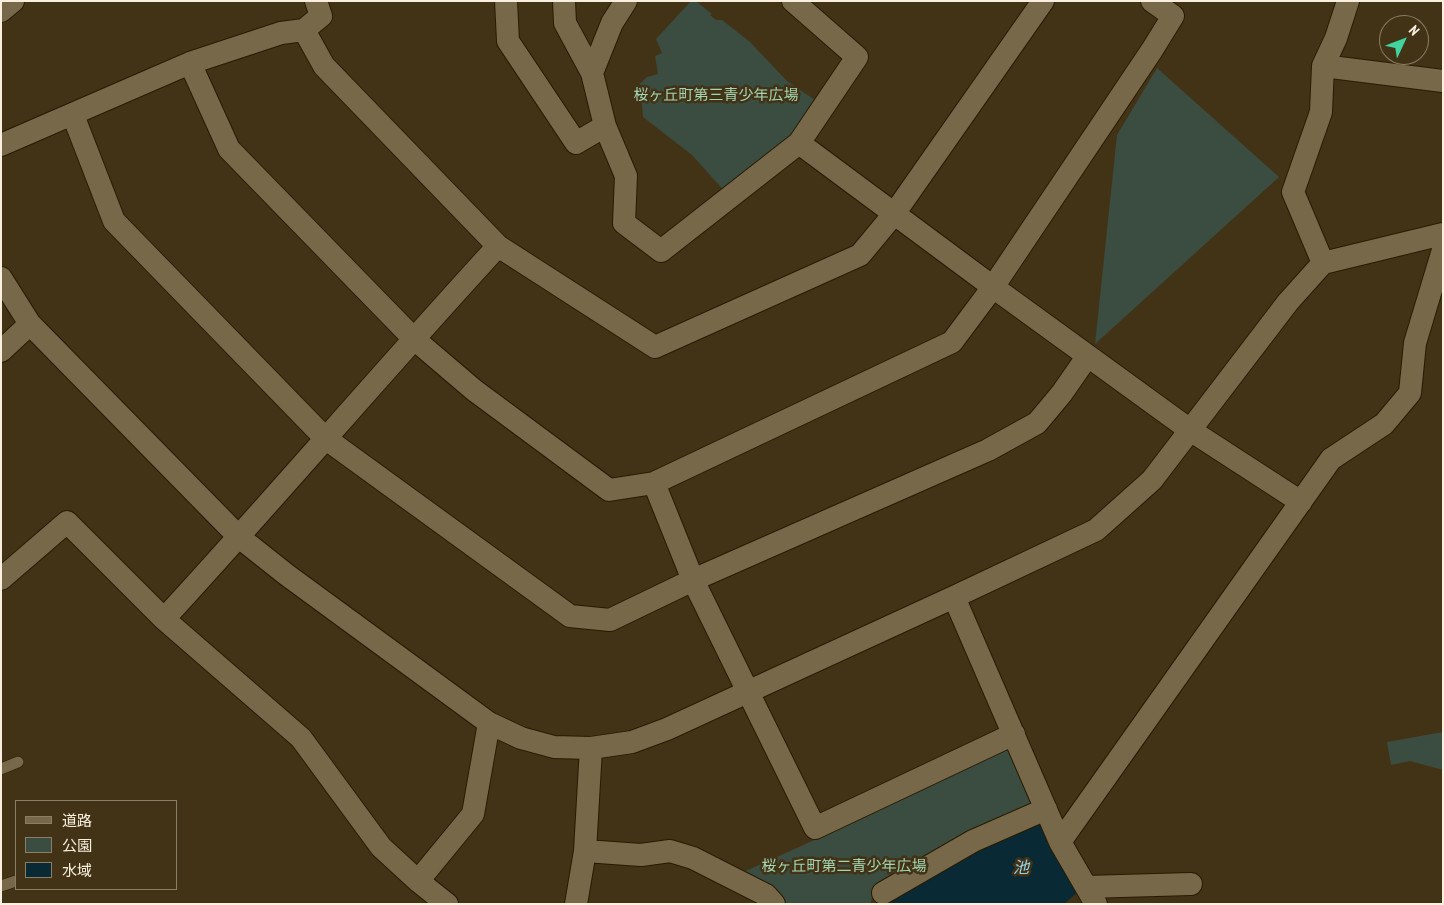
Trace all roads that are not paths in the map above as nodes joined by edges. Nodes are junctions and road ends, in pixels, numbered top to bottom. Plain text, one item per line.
1 (13, 1) edge
2 (316, 1) edge
3 (506, 1) edge
4 (564, 1) edge
5 (626, 1) edge
6 (793, 1) edge
7 (1043, 1) edge
8 (1152, 1) edge
9 (1348, 1) edge
10 (1, 11) edge
11 (304, 30) junction
12 (190, 63) junction
13 (1323, 66) junction
14 (592, 73) junction
15 (1443, 81) edge
16 (74, 115) junction
17 (605, 126) junction
18 (799, 143) junction
19 (1, 145) edge
20 (894, 214) junction
21 (1443, 234) edge
22 (498, 246) junction
23 (1443, 250) edge
24 (1323, 263) junction
25 (1, 278) edge
26 (994, 287) junction
27 (30, 324) junction
28 (413, 338) junction
29 (1, 351) edge
30 (1088, 357) junction
31 (1190, 430) junction
32 (325, 438) junction
33 (654, 483) junction
34 (1301, 502) junction
35 (239, 537) junction
36 (1, 579) edge
37 (693, 580) junction
38 (954, 597) junction
39 (164, 619) junction
40 (747, 692) junction
41 (489, 723) junction
42 (1014, 734) junction
43 (591, 748) junction
44 (18, 762) dead end
45 (1, 769) edge
46 (1046, 809) junction
47 (1060, 842) junction
48 (584, 851) junction
49 (15, 881) edge
50 (418, 881) junction
51 (1191, 884) dead end
52 (1, 886) edge
53 (883, 893) dead end
54 (1091, 895) edge
55 (447, 904) edge
56 (576, 904) edge
57 (774, 904) edge

1 - 10 street
2 - 11 street
3 - 17 street
4 - 14 street
5 - 14 street
6 - 18 street
7 - 20 street
8 - 26 street
9 - 13 street
11 - 12 street
11 - 22 street
12 - 16 street
12 - 28 street
13 - 15 street
13 - 24 street
14 - 17 street
16 - 19 street
16 - 32 street
17 - 18 street
18 - 20 street
20 - 22 street
20 - 26 street
21 - 24 street
22 - 28 street
23 - 34 street
24 - 31 street
25 - 27 street
26 - 30 street
26 - 33 street
27 - 29 street
27 - 35 street
28 - 32 street
28 - 33 street
30 - 31 street
30 - 37 street
31 - 34 street
31 - 38 street
32 - 35 street
32 - 37 street
33 - 37 street
34 - 47 street
35 - 39 street
35 - 41 street
36 - 39 street
37 - 40 street
38 - 40 street
38 - 42 street
39 - 50 street
40 - 42 street
40 - 43 street
41 - 43 street
41 - 50 street
42 - 46 street
43 - 48 street
44 - 45 lane
46 - 47 street
46 - 53 street
47 - 54 street
48 - 56 street
48 - 57 street
49 - 52 lane
50 - 55 street
51 - 54 street

